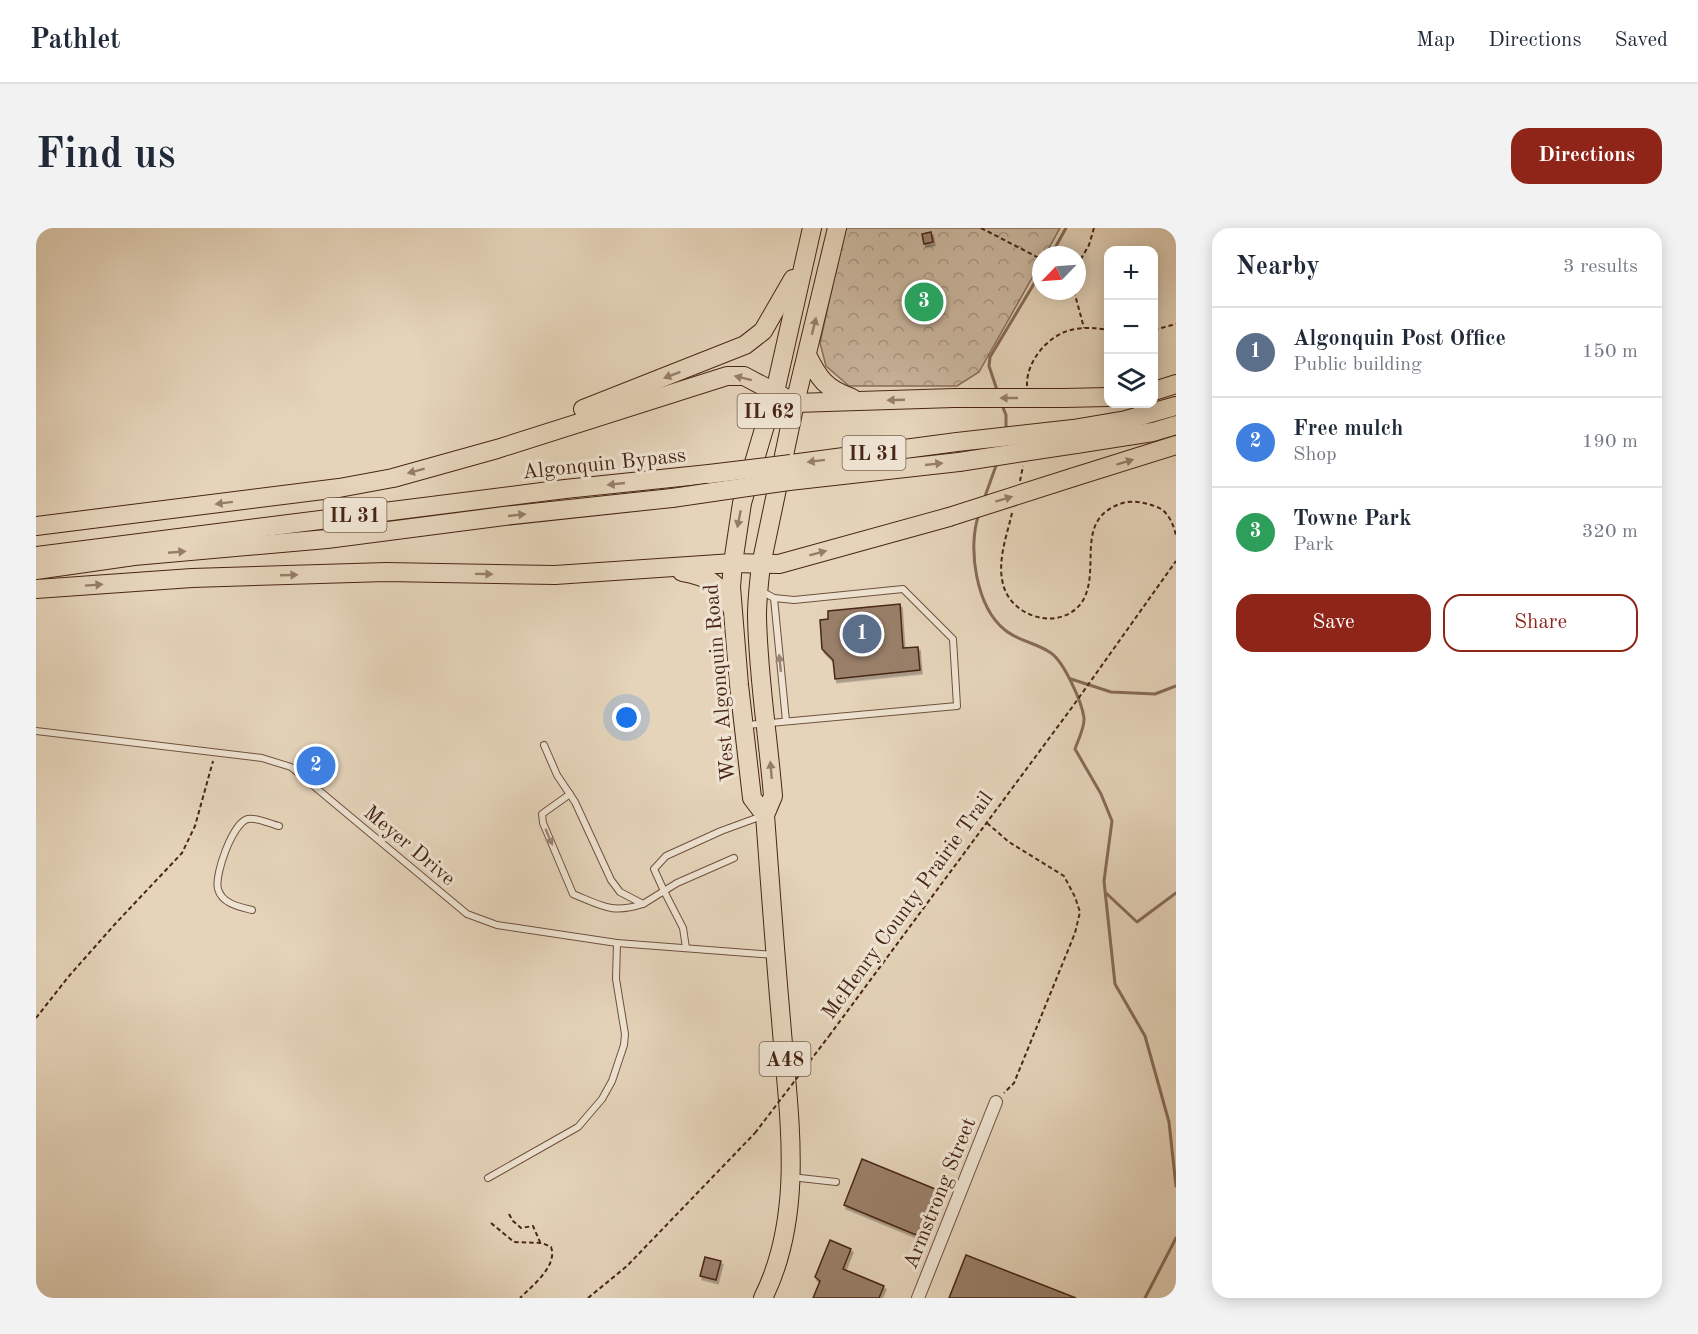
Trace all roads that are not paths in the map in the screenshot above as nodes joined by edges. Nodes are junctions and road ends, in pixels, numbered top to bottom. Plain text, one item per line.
1 (812, 228) edge
2 (837, 228) edge
3 (804, 259) junction
4 (807, 355) junction
5 (1176, 384) edge
6 (1158, 390) edge
7 (775, 392) junction
8 (1104, 397) edge
9 (859, 401) junction
10 (795, 403) junction
11 (1176, 406) edge
12 (1176, 425) edge
13 (1074, 437) junction
14 (1176, 445) edge
15 (458, 459) junction
16 (790, 472) junction
17 (36, 526) edge
18 (36, 556) edge
19 (733, 563) junction
20 (761, 565) junction
21 (663, 568) junction
22 (36, 570) edge
23 (36, 589) edge
24 (766, 594) junction
25 (733, 611) junction
26 (786, 721) junction
27 (765, 723) junction
28 (743, 726) junction
29 (36, 731) edge
30 (544, 745) dead end
31 (570, 794) junction
32 (765, 815) junction
33 (279, 826) dead end
34 (734, 858) dead end
35 (664, 891) junction
36 (643, 904) junction
37 (252, 910) dead end
38 (617, 943) junction
39 (686, 948) junction
40 (775, 955) junction
41 (996, 1102) road end
42 (790, 1177) junction
43 (488, 1178) dead end
44 (836, 1182) dead end
45 (763, 1298) edge
46 (918, 1298) edge

1 - 3 main road, West Algonquin Road / IL 62
4 -> 2 main road, West Algonquin Road / IL 62
3 - 7 main road, West Algonquin Road / IL 62
3 -> 15 main road
4 - 9 main road
4 - 10 main road, West Algonquin Road / IL 62
5 - 6 main road
7 - 10 main road
7 -> 15 main road
7 -> 19 main road, West Algonquin Road / IL 62
8 -> 9 main road, bridge
9 - 10 main road
10 - 20 main road, West Algonquin Road / IL 62
11 - 13 main road, Algonquin Bypass / IL 31
12 - 13 main road, Algonquin Bypass / IL 31
13 -> 16 main road, Algonquin Bypass / IL 31, bridge
16 -> 13 main road, Algonquin Bypass / IL 31, bridge
20 -> 14 main road, bridge
15 -> 17 main road
16 -> 18 main road, Algonquin Bypass / IL 31, bridge
22 -> 16 main road, Algonquin Bypass / IL 31, bridge
19 - 20 main road
19 - 21 main road
19 - 25 main road, West Algonquin Road / A48
20 - 24 main road, West Algonquin Road / A48
23 -> 21 main road
21 - 25 main road
26 -> 24 lane
24 - 26 lane
24 - 27 main road, West Algonquin Road / A48
25 - 28 main road, West Algonquin Road / A48
26 - 27 lane
27 - 28 lane
32 -> 27 main road, West Algonquin Road / A48
28 - 32 main road, West Algonquin Road / A48
29 - 38 lane, Meyer Drive
30 - 31 lane
31 - 36 lane
31 -> 36 lane
32 - 35 lane
32 - 40 main road, West Algonquin Road / A48
33 - 37 lane
34 - 35 lane
35 - 36 lane
35 - 39 lane
38 - 39 lane, Meyer Drive
38 - 43 lane
39 - 40 lane, Meyer Drive
40 - 42 main road, West Algonquin Road / A48
41 - 46 street, Armstrong Street
42 - 44 lane
42 - 45 main road, West Algonquin Road / A48

